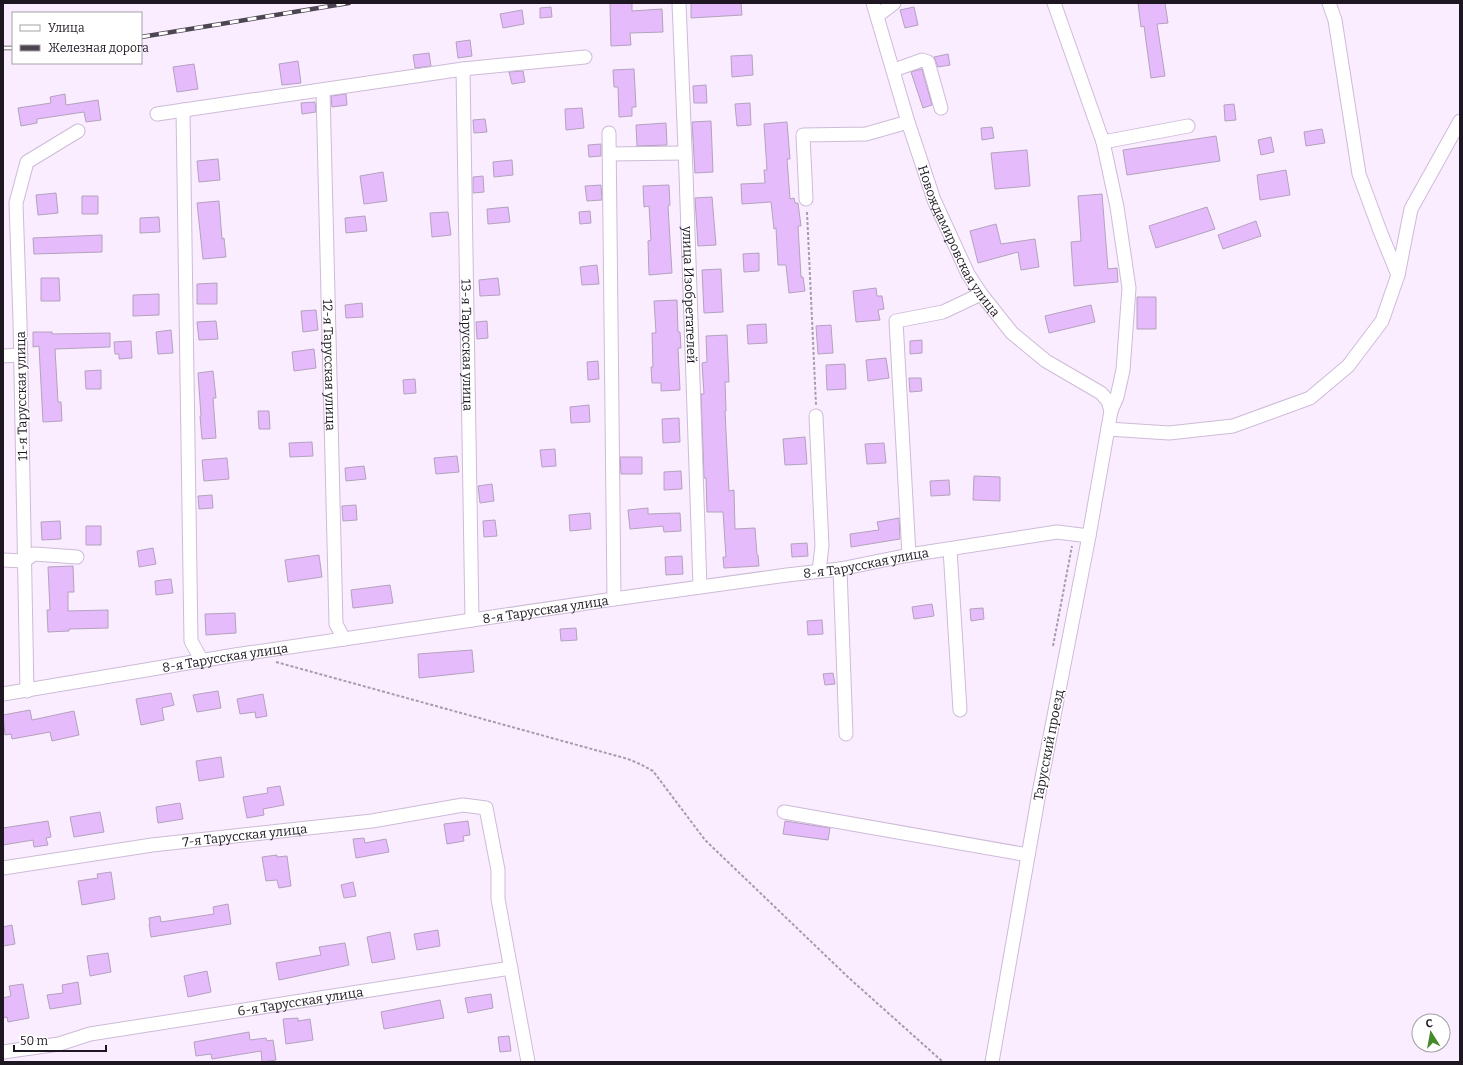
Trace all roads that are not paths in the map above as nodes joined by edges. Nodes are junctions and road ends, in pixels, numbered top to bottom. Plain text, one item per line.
1 (679, 3) edge
2 (873, 3) edge
3 (894, 3) edge
4 (1054, 3) edge
5 (1329, 3) edge
6 (877, 16) junction
7 (585, 57) dead end
8 (463, 69) junction
9 (894, 70) junction
10 (323, 90) junction
11 (940, 108) dead end
12 (183, 110) junction
13 (157, 114) dead end
14 (908, 122) junction
15 (1460, 122) edge
16 (1188, 126) dead end
17 (78, 131) dead end
18 (610, 133) dead end
19 (1103, 142) junction
20 (610, 154) junction
21 (685, 154) junction
22 (806, 199) road end
23 (1398, 275) junction
24 (981, 294) junction
25 (21, 355) junction
26 (3, 356) edge
27 (1111, 411) junction
28 (816, 416) road end
29 (1108, 429) junction
30 (1089, 536) junction
31 (950, 548) junction
32 (909, 555) junction
33 (77, 557) dead end
34 (3, 560) edge
35 (24, 561) junction
36 (840, 569) junction
37 (819, 571) junction
38 (700, 587) junction
39 (614, 599) junction
40 (472, 620) junction
41 (344, 639) junction
42 (202, 661) junction
43 (27, 691) junction
44 (3, 694) edge
45 (960, 710) dead end
46 (846, 734) dead end
47 (784, 812) dead end
48 (1028, 855) junction
49 (3, 868) edge
50 (510, 968) junction
51 (3, 1052) edge
52 (528, 1062) edge
53 (992, 1062) edge

1 - 21 street, улица Изобретателей
2 - 6 street, Новождамировская улица
3 - 6 street
4 - 19 street
5 - 23 street
6 - 9 street, Новождамировская улица
7 - 8 street
8 - 10 street
8 - 40 street, 13-я Тарусская улица
9 - 11 street
9 - 14 street, Новождамировская улица
10 - 12 street
10 - 41 street, 12-я Тарусская улица
12 - 13 street
12 - 42 street
14 - 22 street
14 - 24 street, Новождамировская улица
15 - 23 street
16 - 19 street
17 - 25 street, 11-я Тарусская улица
18 - 20 street
19 - 27 street
20 - 21 street
20 - 39 street
21 - 38 street, улица Изобретателей
23 - 29 street
24 - 27 street, Новождамировская улица
24 - 32 street
25 - 26 street
25 - 35 street, 11-я Тарусская улица
27 - 29 street
28 - 37 street
29 - 30 street, Тарусский проезд
30 - 31 street, 8-я Тарусская улица
30 - 48 street, Тарусский проезд
31 - 32 street, 8-я Тарусская улица
31 - 45 street
32 - 36 street, 8-я Тарусская улица
33 - 35 street
34 - 35 street
35 - 43 street, 11-я Тарусская улица
36 - 37 street, 8-я Тарусская улица
36 - 46 street
37 - 38 street, 8-я Тарусская улица
38 - 39 street, 8-я Тарусская улица
39 - 40 street, 8-я Тарусская улица
40 - 41 street, 8-я Тарусская улица
41 - 42 street, 8-я Тарусская улица
42 - 43 street, 8-я Тарусская улица
43 - 44 street, 8-я Тарусская улица
47 - 48 street
48 - 53 street, Тарусский проезд
49 - 50 street, 7-я Тарусская улица
50 - 51 street, 6-я Тарусская улица
50 - 52 street

